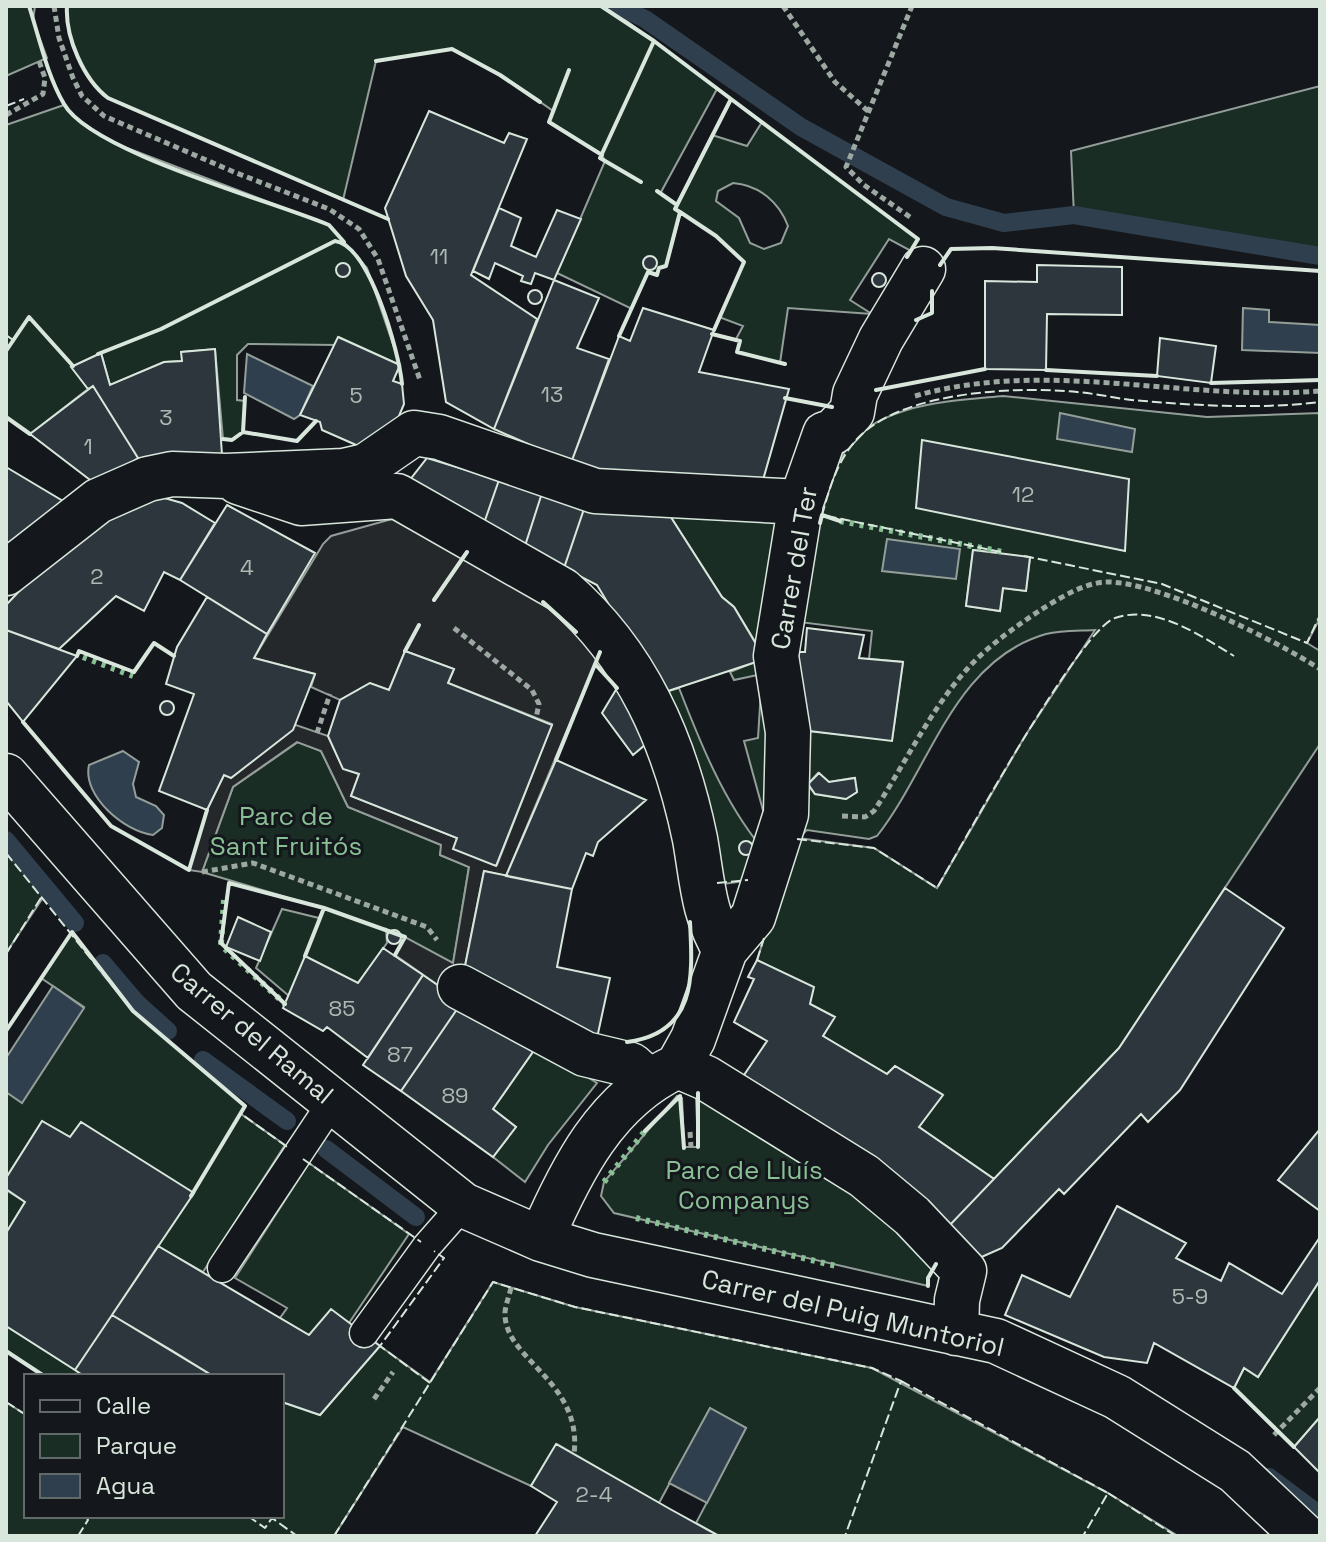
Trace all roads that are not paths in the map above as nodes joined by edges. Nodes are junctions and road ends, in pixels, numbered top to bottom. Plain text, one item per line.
1 (923, 269) dead end
2 (226, 476) junction
3 (801, 502) junction
4 (6, 573) edge
5 (6, 776) edge
6 (725, 950) junction
7 (460, 987) road end
8 (663, 1074) junction
9 (333, 1101) junction
10 (463, 1205) junction
11 (541, 1239) junction
12 (222, 1268) dead end
13 (364, 1333) dead end
14 (956, 1333) junction
15 (1304, 1536) edge

1 - 3 street, Carrer del Ter
2 - 3 street
2 - 4 street
2 - 6 street
3 - 6 street, Carrer del Ter
5 - 9 street, Carrer del Ramal
6 - 8 street, Carrer del Ter
7 - 8 street
8 - 11 street
8 - 14 street
9 - 10 street, Carrer del Ramal
9 - 12 lane
10 - 11 street, Carrer del Ramal
10 - 13 lane
11 - 14 street, Carrer del Puig Muntoriol
14 - 15 street, Carrer del Puig Muntoriol

